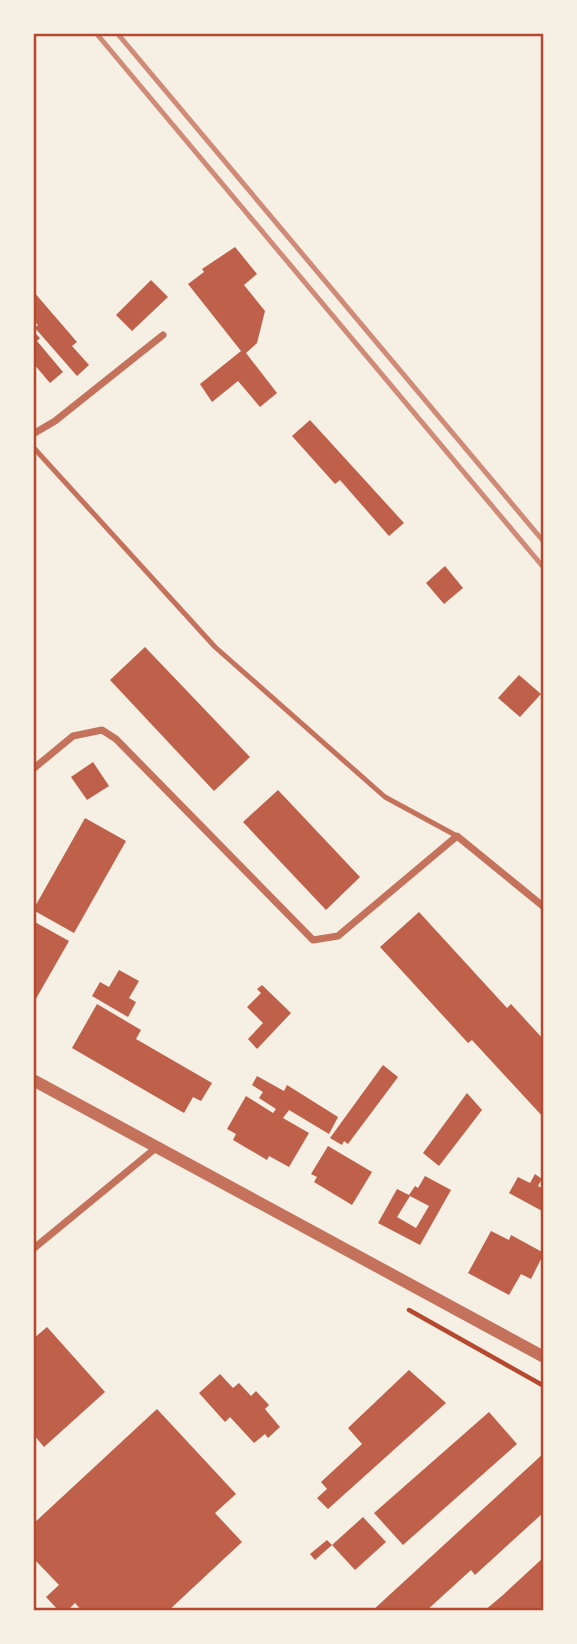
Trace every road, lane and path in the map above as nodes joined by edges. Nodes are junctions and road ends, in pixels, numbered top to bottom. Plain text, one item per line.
1 (163, 335) dead end
2 (33, 434) edge
3 (33, 447) edge
4 (33, 769) edge
5 (457, 836) junction
6 (544, 907) edge
7 (33, 1080) edge
8 (157, 1147) junction
9 (33, 1249) edge
10 (544, 1357) edge

1 - 2 street
3 - 5 lane
4 - 5 street
5 - 6 street
7 - 8 street
8 - 9 street
8 - 10 street

